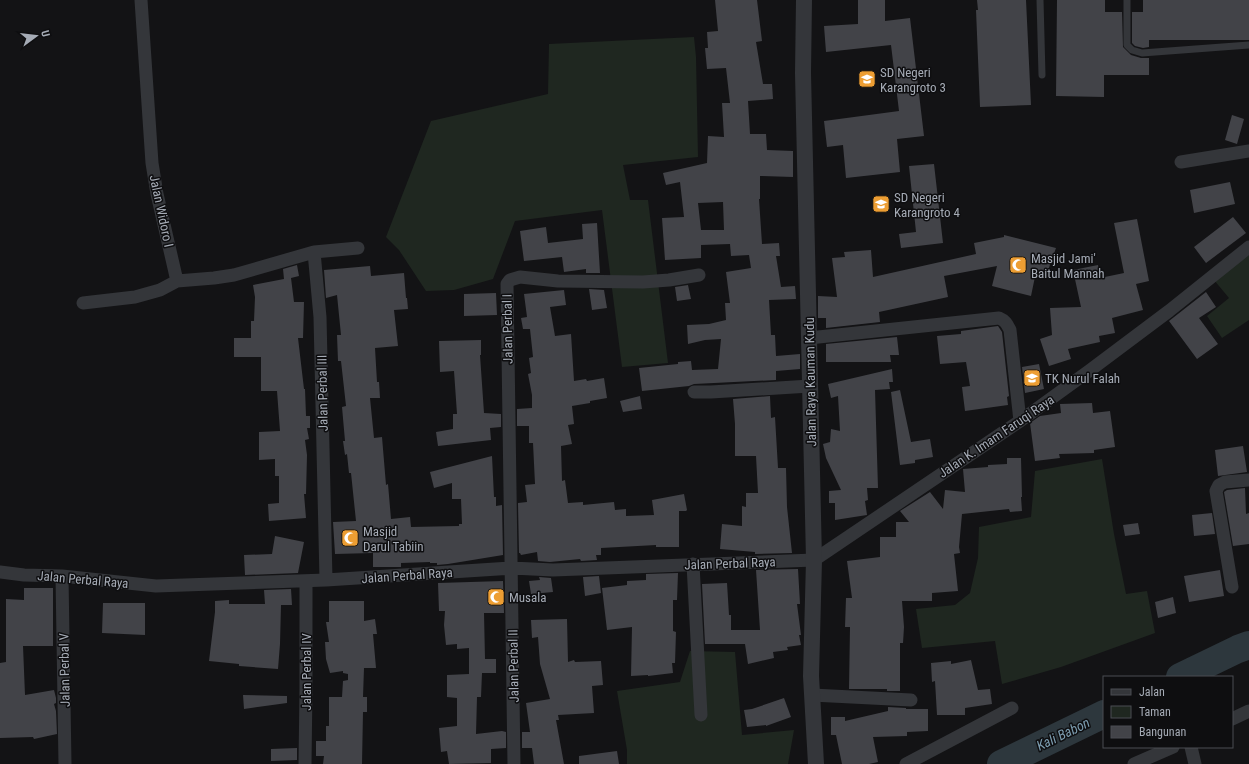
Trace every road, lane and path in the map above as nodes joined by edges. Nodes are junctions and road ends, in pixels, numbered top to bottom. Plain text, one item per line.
1 (141, 0) edge
2 (804, 0) edge
3 (1040, 0) edge
4 (1127, 0) edge
5 (1249, 45) edge
6 (1042, 75) dead end
7 (1249, 151) edge
8 (1181, 162) dead end
9 (1249, 247) edge
10 (358, 248) dead end
11 (314, 252) junction
12 (699, 275) dead end
13 (178, 281) junction
14 (83, 303) dead end
15 (810, 338) junction
16 (810, 386) junction
17 (694, 392) dead end
18 (1020, 421) junction
19 (1249, 480) edge
20 (814, 560) junction
21 (693, 564) junction
22 (512, 568) junction
23 (0, 572) edge
24 (62, 576) junction
25 (326, 580) junction
26 (306, 581) junction
27 (1232, 587) dead end
28 (812, 695) junction
29 (911, 700) dead end
30 (1012, 708) dead end
31 (1249, 711) edge
32 (701, 715) dead end
33 (1233, 719) edge
34 (1171, 748) edge
35 (1191, 748) edge
36 (65, 764) edge
37 (305, 764) edge
38 (514, 764) edge
39 (816, 764) edge
40 (906, 764) edge
41 (1134, 764) edge
42 (1195, 764) edge

1 - 13 street, Jalan Widoro I
2 - 15 street, Jalan Raya Kauman Kudu
3 - 6 lane
4 - 5 lane
7 - 8 street
9 - 18 street, Jalan K. Imam Faruqi Raya
10 - 11 street
11 - 13 street
11 - 25 street, Jalan Perbal III
12 - 22 street, Jalan Perbal I
13 - 14 street
15 - 16 street, Jalan Raya Kauman Kudu
15 - 18 street
16 - 17 street
16 - 20 street, Jalan Raya Kauman Kudu
18 - 20 street, Jalan K. Imam Faruqi Raya
19 - 27 street
20 - 21 street, Jalan Perbal Raya
20 - 28 street, Jalan Raya Kauman Kudu
21 - 22 street, Jalan Perbal Raya
21 - 32 street
22 - 25 street, Jalan Perbal Raya
22 - 38 street, Jalan Perbal II
23 - 24 street, Jalan Perbal Raya
24 - 26 street, Jalan Perbal Raya
24 - 36 street, Jalan Perbal V
25 - 26 street, Jalan Perbal Raya
26 - 37 street, Jalan Perbal IV
28 - 29 street
28 - 39 street, Jalan Raya Kauman Kudu
30 - 40 street
31 - 33 street
34 - 41 street
35 - 42 street

